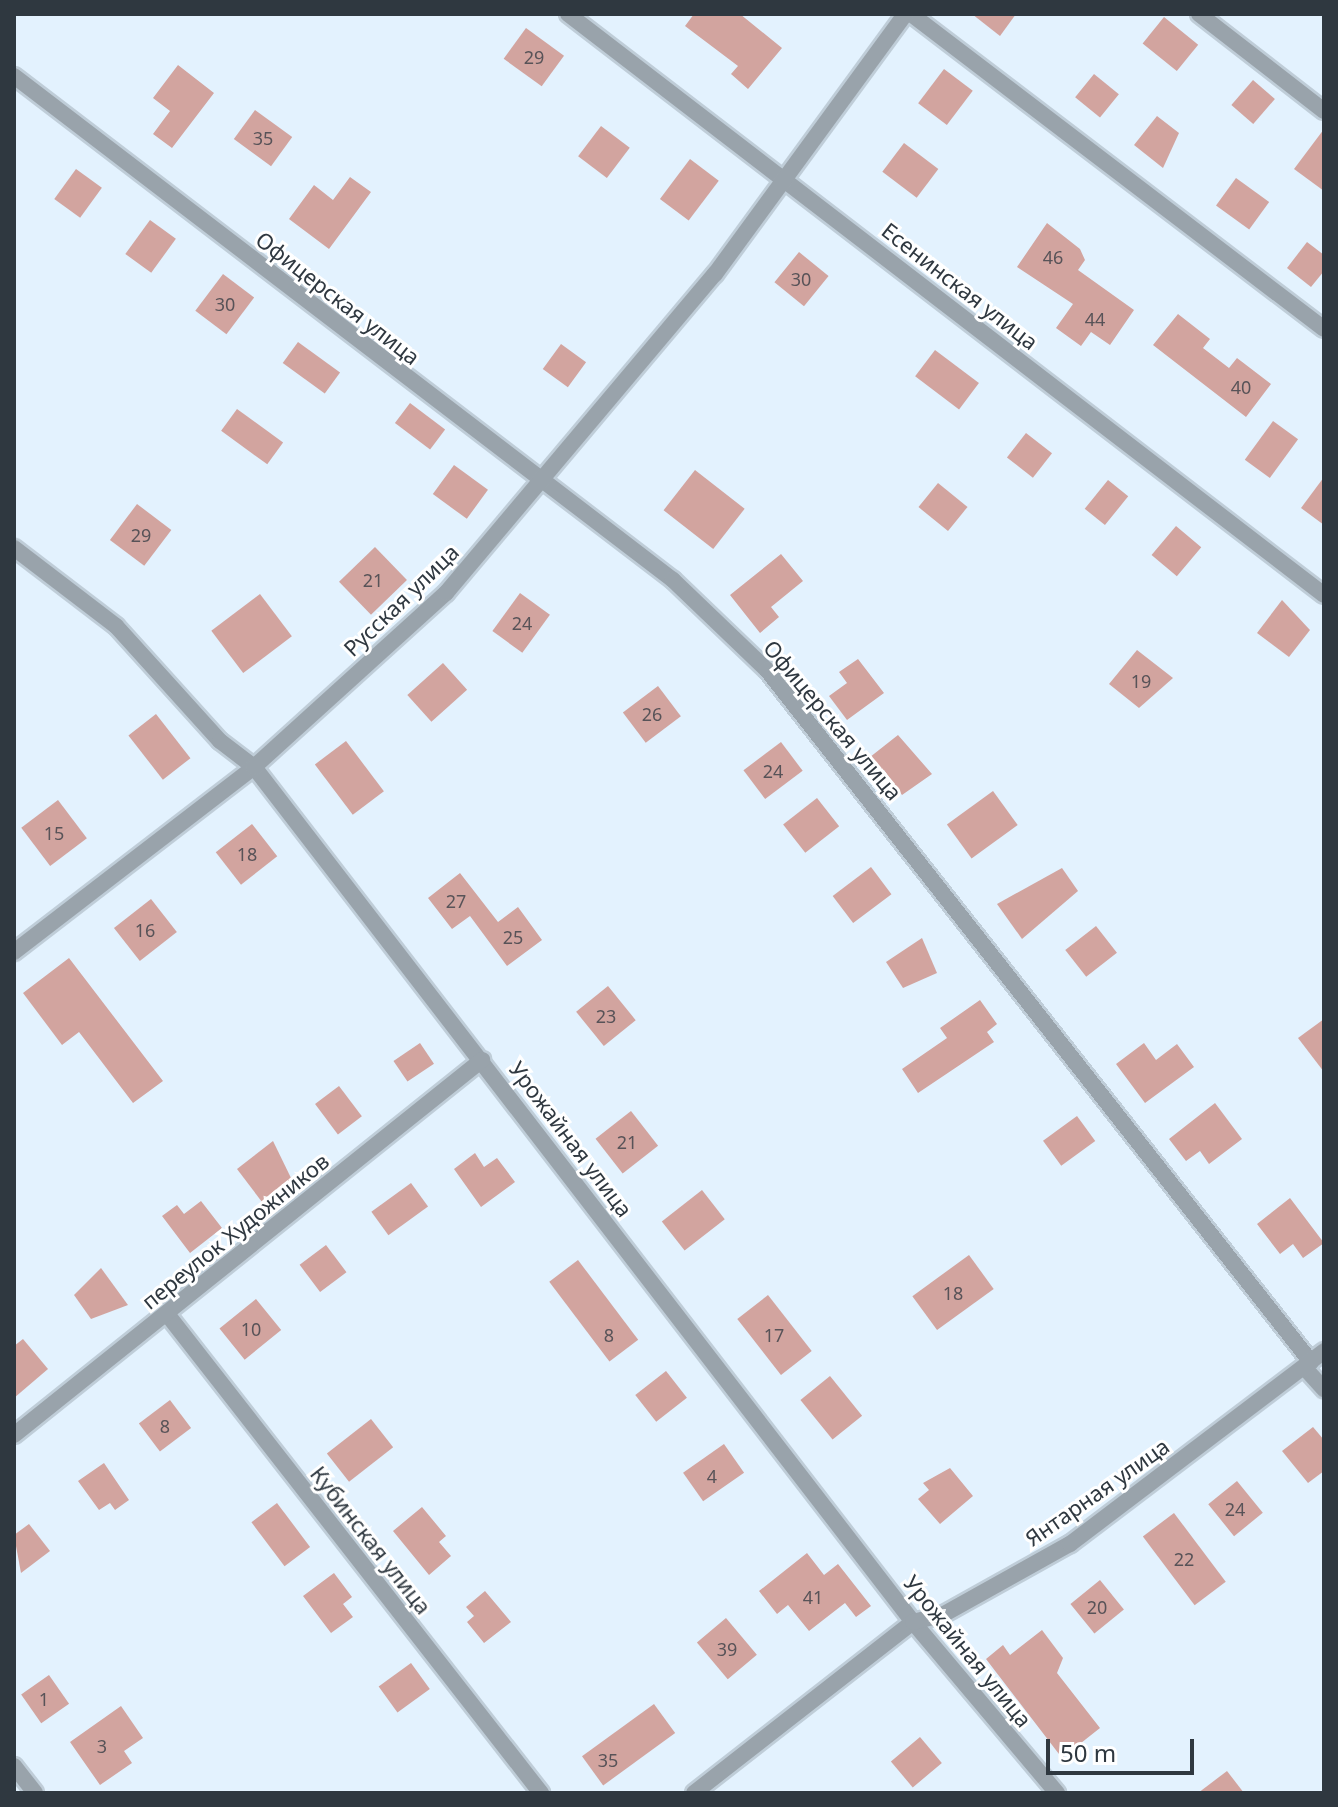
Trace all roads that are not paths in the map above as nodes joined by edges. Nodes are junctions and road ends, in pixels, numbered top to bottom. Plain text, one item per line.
1 (568, 14) edge
2 (908, 14) edge
3 (1199, 14) edge
4 (14, 76) edge
5 (1324, 111) edge
6 (785, 178) junction
7 (1324, 329) edge
8 (540, 482) junction
9 (14, 548) edge
10 (1324, 595) edge
11 (254, 767) junction
12 (14, 952) edge
13 (482, 1060) junction
14 (167, 1314) junction
15 (1313, 1360) edge
16 (1324, 1389) edge
17 (14, 1435) edge
18 (913, 1622) junction
19 (14, 1766) edge
20 (35, 1793) edge
21 (541, 1793) edge
22 (694, 1793) edge
23 (1057, 1793) edge

1 - 6 street, Есенинская улица
2 - 6 street, Русская улица
2 - 7 street
3 - 5 street
4 - 8 street, Офицерская улица
6 - 8 street, Русская улица
6 - 10 street, Есенинская улица
8 - 11 street, Русская улица
8 - 15 street, Офицерская улица
9 - 11 street, Урожайная улица
11 - 12 street, Русская улица
11 - 13 street, Урожайная улица
13 - 14 street, переулок Художников
13 - 18 street, Урожайная улица
14 - 17 street, переулок Художников
14 - 21 street, Кубинская улица
15 - 16 street, Офицерская улица
15 - 18 street, Янтарная улица
18 - 22 street, Янтарная улица
18 - 23 street, Урожайная улица
19 - 20 street

